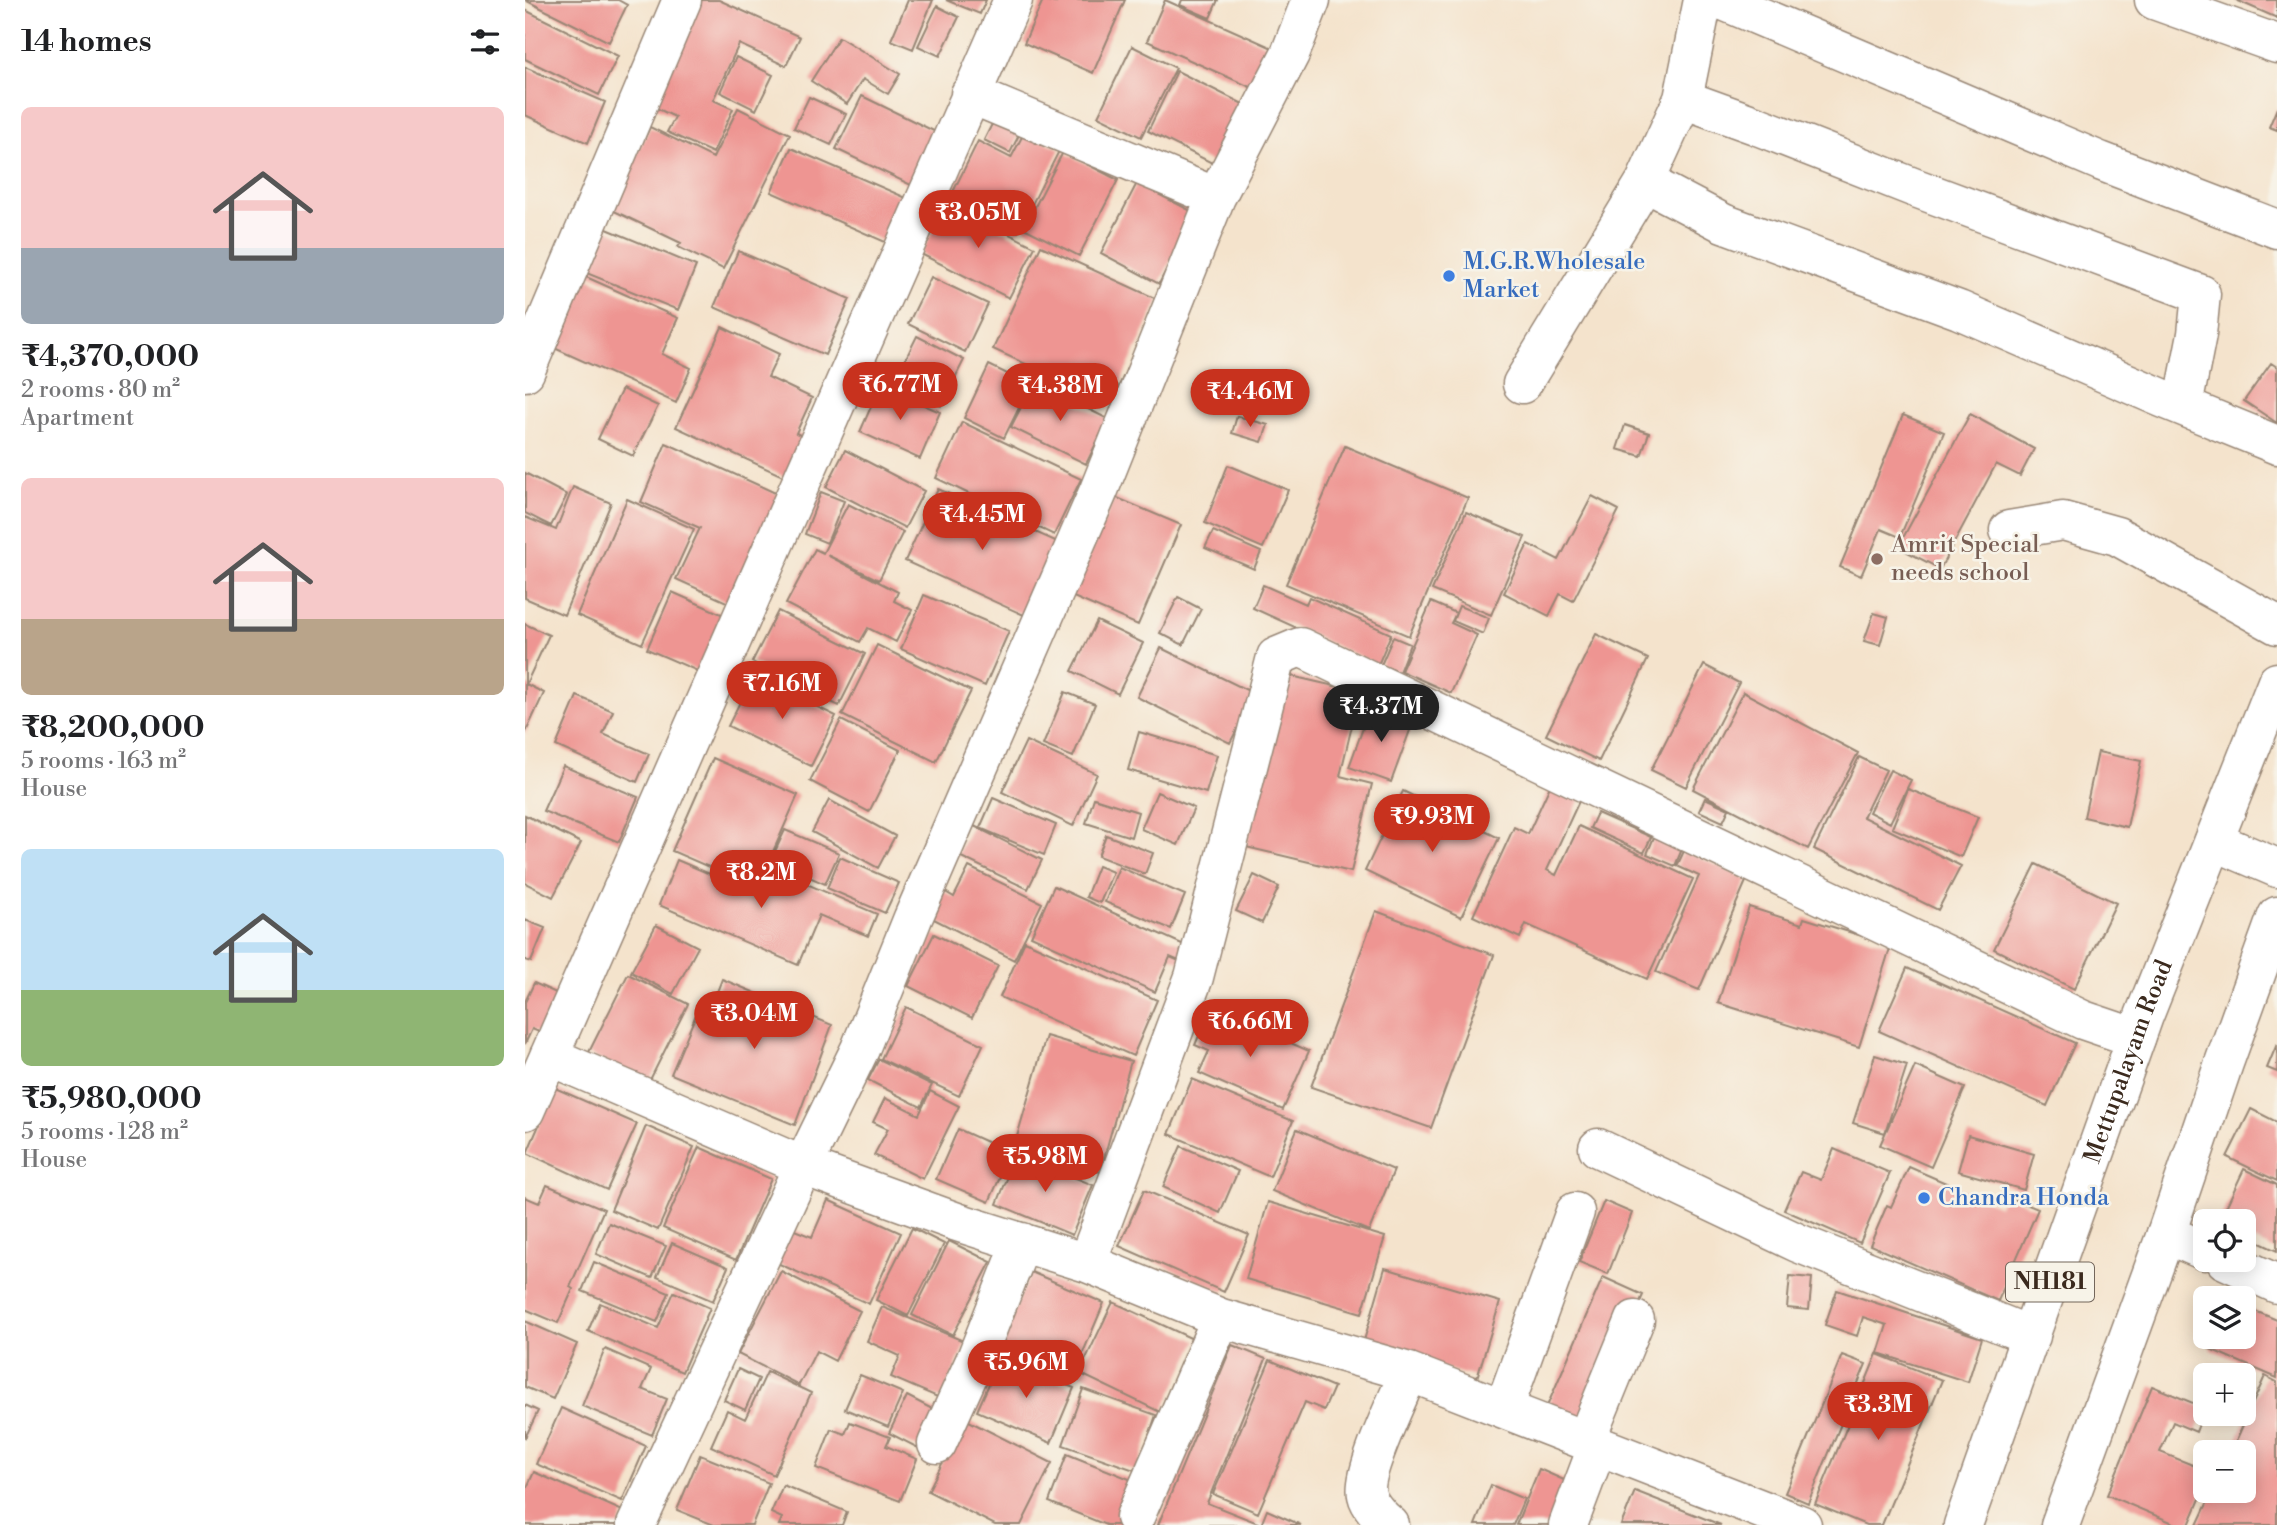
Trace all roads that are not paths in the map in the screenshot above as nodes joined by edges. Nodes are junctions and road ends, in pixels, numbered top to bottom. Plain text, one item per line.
1 (682, 0) edge
2 (1013, 0) edge
3 (1311, 0) edge
4 (1703, 0) edge
5 (1721, 0) edge
6 (2154, 0) edge
7 (2277, 44) edge
8 (970, 94) junction
9 (1683, 99) junction
10 (1645, 182) junction
11 (1216, 197) junction
12 (2277, 229) edge
13 (525, 372) edge
14 (1523, 384) dead end
15 (2183, 406) junction
16 (2277, 444) edge
17 (2009, 530) dead end
18 (2277, 625) edge
19 (2277, 682) edge
20 (2214, 841) junction
21 (2277, 868) edge
22 (2277, 916) edge
23 (2136, 1038) junction
24 (549, 1056) junction
25 (525, 1111) edge
26 (1598, 1148) dead end
27 (803, 1166) junction
28 (1575, 1212) dead end
29 (2167, 1234) junction
30 (1022, 1242) junction
31 (2193, 1246) edge
32 (1087, 1264) junction
33 (2251, 1272) edge
34 (2277, 1284) edge
35 (1221, 1318) junction
36 (1635, 1320) dead end
37 (2031, 1336) junction
38 (1409, 1372) junction
39 (1504, 1408) junction
40 (1592, 1442) junction
41 (937, 1444) dead end
42 (1135, 1517) dead end
43 (636, 1525) edge
44 (1390, 1525) edge
45 (1568, 1525) edge
46 (1801, 1525) edge
47 (1963, 1525) edge
48 (2060, 1525) edge

1 - 13 main road
2 - 8 main road
3 - 11 main road
4 - 9 main road
5 - 12 main road
6 - 7 main road
8 - 11 main road
8 - 24 main road
9 - 10 main road
9 - 15 main road
10 - 14 main road
10 - 15 main road
11 - 27 main road
15 - 16 main road
17 - 18 main road
19 - 20 main road, Mettupalayam Road / NH181
20 - 21 main road
20 - 23 main road, Mettupalayam Road / NH181
22 - 29 main road
23 - 32 main road
23 - 37 main road, Mettupalayam Road / NH181
24 - 25 main road
24 - 27 main road
26 - 37 main road
27 - 30 main road
27 - 43 main road
28 - 39 main road
29 - 31 main road
29 - 48 main road
30 - 32 main road
30 - 41 main road
32 - 35 main road
33 - 34 main road
35 - 38 main road
35 - 42 main road
36 - 40 main road
37 - 47 main road, Mettupalayam Road / NH181
38 - 39 main road
38 - 44 main road
39 - 40 main road
40 - 45 main road
40 - 46 main road

